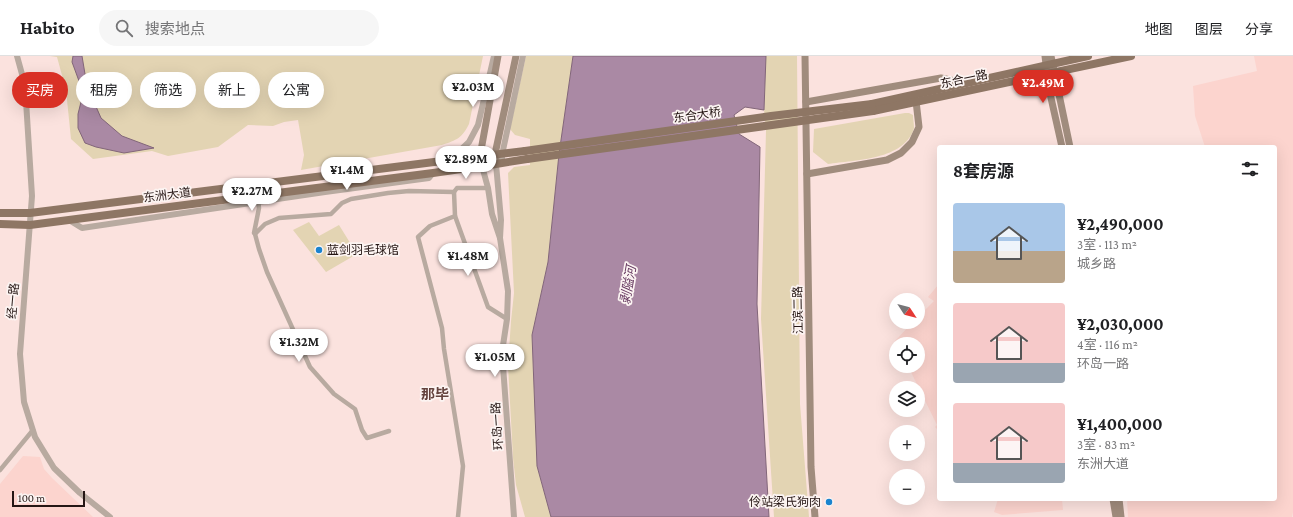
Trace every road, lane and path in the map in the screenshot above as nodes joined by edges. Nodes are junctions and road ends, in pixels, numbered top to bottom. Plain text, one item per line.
1 (17, 56) edge
2 (494, 56) edge
3 (498, 56) edge
4 (516, 56) edge
5 (523, 56) edge
6 (805, 56) edge
7 (1088, 56) edge
8 (1131, 56) edge
9 (1049, 60) edge
10 (1050, 73) junction
11 (964, 83) junction
12 (806, 102) junction
13 (916, 102) junction
14 (872, 107) junction
15 (1062, 145) edge
16 (1069, 145) edge
17 (498, 154) junction
18 (526, 155) junction
19 (480, 156) junction
20 (450, 160) junction
21 (415, 164) junction
22 (499, 164) junction
23 (482, 166) junction
24 (434, 173) junction
25 (807, 174) junction
26 (416, 175) junction
27 (488, 188) junction
28 (454, 192) junction
29 (258, 199) junction
30 (0, 213) edge
31 (30, 213) junction
32 (455, 216) junction
33 (0, 224) edge
34 (30, 225) junction
35 (255, 234) junction
36 (500, 238) junction
37 (507, 319) junction
38 (33, 430) junction
39 (389, 431) dead end
40 (0, 470) edge
41 (1113, 501) edge
42 (1118, 501) edge
43 (110, 517) edge
44 (458, 517) edge
45 (514, 517) edge
46 (815, 517) edge
47 (1116, 517) edge
48 (1121, 517) edge

1 - 31 street, 经一路
2 - 20 street
3 - 19 main road, 环岛一路
4 - 17 main road, 环岛一路
5 - 17 street
6 - 12 main road, 江滨二路
7 - 9 main road, 东合一路
8 - 10 main road, 东合一路
9 - 10 main road
9 - 11 main road, 东合一路
10 - 13 main road, 东合一路
10 - 15 main road
10 - 16 main road
11 - 12 main road
11 - 14 main road, 东合一路
12 - 25 main road, 江滨二路
13 - 14 main road, 东合一路
13 - 25 main road
14 - 18 main road, 东合大桥, bridge
17 - 18 main road, 东洲大道
17 - 19 main road, 东洲大道
17 - 22 main road, 环岛一路
18 - 22 main road, 东洲大道
19 - 20 main road, 东洲大道
19 - 23 main road, 环岛一路
20 - 21 main road, 东洲大道
21 - 26 main road
21 - 31 main road, 东洲大道
22 - 23 main road, 东洲大道
22 - 36 street, 环岛一路
23 - 24 main road, 东洲大道
23 - 27 street, 环岛一路
24 - 26 main road, 东洲大道
24 - 29 street
25 - 46 main road, 江滨二路
26 - 29 main road, 东洲大道
27 - 28 street
27 - 36 street, 环岛一路
28 - 32 street
28 - 35 street
29 - 34 main road, 东洲大道
29 - 35 street
30 - 31 main road, 东洲大道
31 - 34 street, 经一路
32 - 37 street
32 - 44 street
33 - 34 main road, 东洲大道
34 - 38 street, 经一路
35 - 39 street
36 - 37 street, 环岛一路
37 - 45 street, 环岛一路
38 - 40 street
38 - 43 street, 经一路
41 - 47 main road
42 - 48 main road

